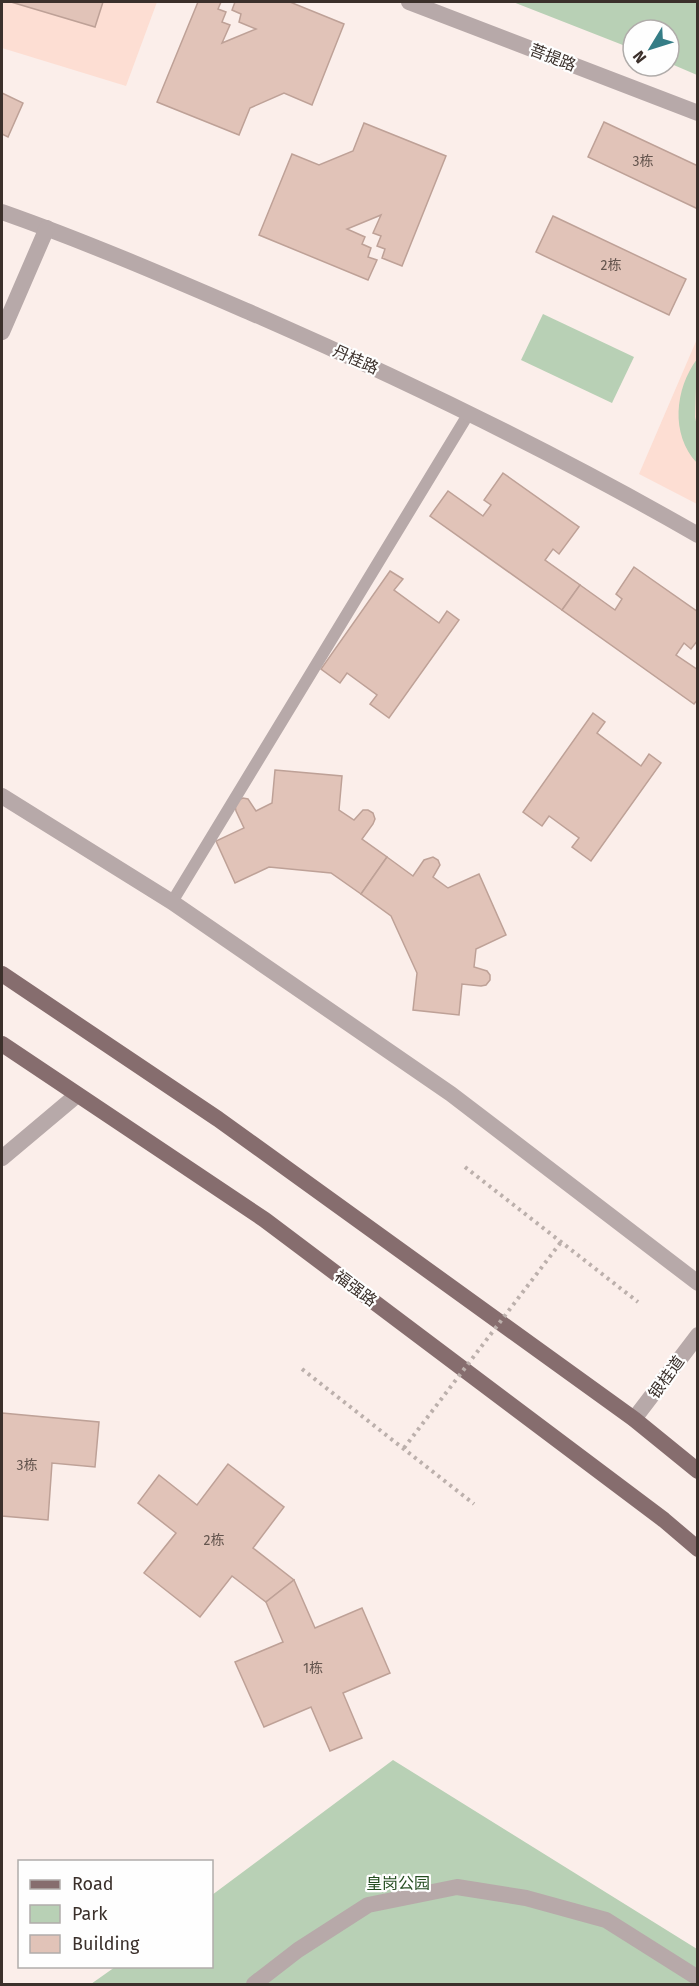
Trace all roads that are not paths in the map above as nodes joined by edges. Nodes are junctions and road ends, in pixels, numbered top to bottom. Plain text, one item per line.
1 (409, 2) edge
2 (698, 114) edge
3 (2, 212) edge
4 (47, 228) junction
5 (2, 332) edge
6 (469, 412) junction
7 (698, 535) edge
8 (2, 796) edge
9 (172, 902) junction
10 (2, 974) edge
11 (2, 1044) edge
12 (77, 1095) junction
13 (2, 1158) edge
14 (698, 1283) edge
15 (698, 1335) edge
16 (634, 1419) junction
17 (698, 1471) edge
18 (698, 1550) edge
19 (698, 1978) edge
20 (254, 1984) edge

1 - 2 street, 菩提路
3 - 4 street, 丹桂路
4 - 5 street
4 - 6 street, 丹桂路
6 - 7 street, 丹桂路
6 - 9 lane
8 - 9 street
9 - 14 street
10 - 16 main road
11 - 12 main road, 福强路
12 - 13 street
12 - 18 main road, 福强路
15 - 16 street, 银桂道
16 - 17 main road
19 - 20 street

